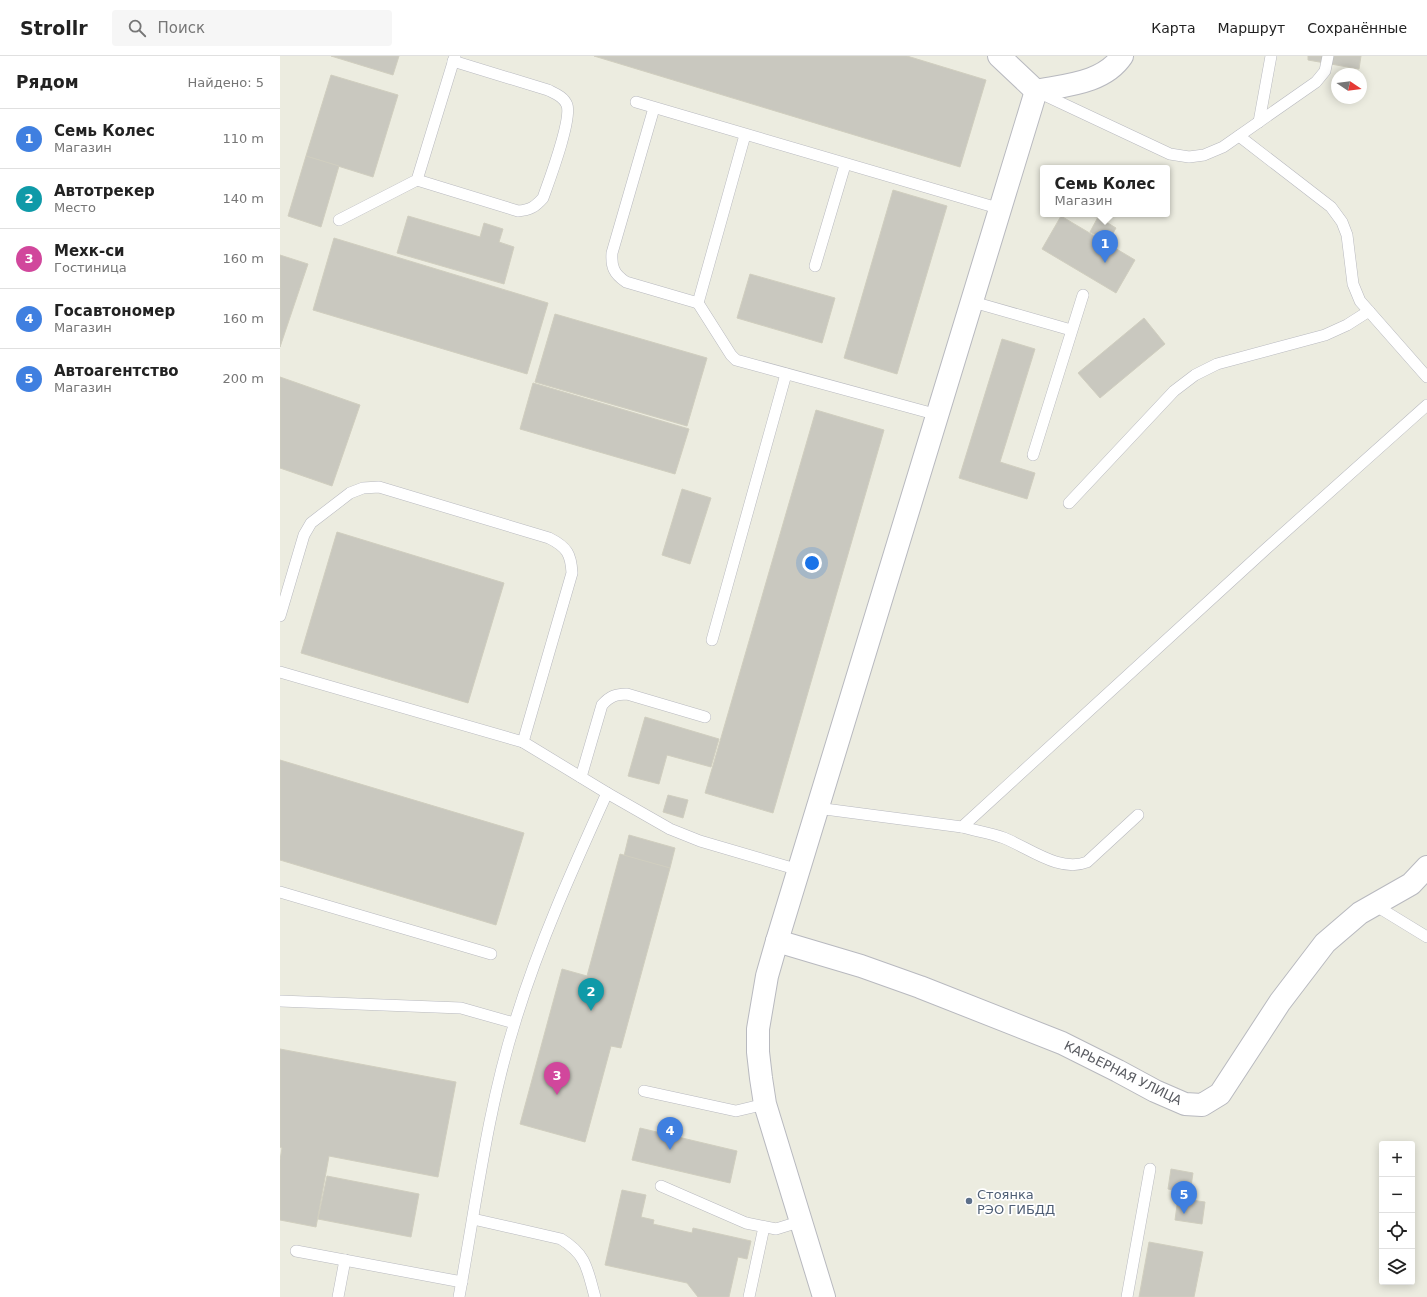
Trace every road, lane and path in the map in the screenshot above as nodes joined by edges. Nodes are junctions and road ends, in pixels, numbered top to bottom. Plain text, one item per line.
1 (999, 56) edge
2 (1122, 56) edge
3 (1271, 56) edge
4 (1328, 56) edge
5 (454, 58) edge
6 (1036, 91) junction
7 (636, 102) dead end
8 (654, 108) junction
9 (1259, 122) junction
10 (745, 135) junction
11 (1239, 136) junction
12 (845, 164) junction
13 (417, 180) junction
14 (1001, 209) junction
15 (339, 220) dead end
16 (815, 266) dead end
17 (1083, 295) dead end
18 (973, 302) junction
19 (698, 303) junction
20 (1369, 311) junction
21 (1071, 330) junction
22 (786, 374) junction
23 (1427, 377) edge
24 (1427, 405) edge
25 (938, 415) junction
26 (1033, 455) dead end
27 (1070, 503) dead end
28 (280, 616) edge
29 (712, 640) dead end
30 (280, 672) edge
31 (705, 717) dead end
32 (523, 742) junction
33 (581, 777) junction
34 (607, 793) junction
35 (818, 808) junction
36 (1138, 815) dead end
37 (962, 827) junction
38 (1427, 867) edge
39 (798, 870) junction
40 (280, 892) edge
41 (1373, 904) junction
42 (1427, 937) edge
43 (777, 941) junction
44 (491, 954) dead end
45 (280, 1001) edge
46 (514, 1022) junction
47 (644, 1091) dead end
48 (765, 1104) junction
49 (1150, 1169) dead end
50 (661, 1186) dead end
51 (473, 1219) junction
52 (802, 1221) junction
53 (764, 1227) junction
54 (296, 1251) dead end
55 (345, 1260) junction
56 (462, 1282) junction
57 (338, 1297) edge
58 (459, 1297) edge
59 (595, 1297) edge
60 (749, 1297) edge
61 (824, 1297) edge
62 (1127, 1297) edge

1 - 6 street
2 - 6 street
3 - 9 lane
4 - 9 lane
5 - 13 lane
5 - 13 lane
6 - 11 lane
6 - 14 street
7 - 8 lane
8 - 10 lane
8 - 19 lane
9 - 11 lane
10 - 12 lane
10 - 19 lane
11 - 20 lane
12 - 14 lane
12 - 16 lane
13 - 15 lane
14 - 18 street
17 - 21 lane
18 - 21 lane
18 - 25 street
19 - 22 lane
20 - 23 lane
20 - 27 lane
21 - 26 lane
22 - 25 lane
22 - 29 lane
24 - 37 lane
25 - 35 street
28 - 32 lane
30 - 32 lane
31 - 33 lane
32 - 33 lane
33 - 34 lane
34 - 39 lane
34 - 46 lane
35 - 37 lane
35 - 39 street
36 - 37 lane
38 - 41 street, КАРЬЕРНАЯ УЛИЦА
39 - 43 street
40 - 44 lane
41 - 42 lane
41 - 43 street, КАРЬЕРНАЯ УЛИЦА
43 - 48 street
45 - 46 lane
46 - 51 lane
47 - 48 lane
48 - 52 street
49 - 62 lane
50 - 53 lane
51 - 56 lane
51 - 59 lane
52 - 53 lane
52 - 61 street
53 - 60 lane
54 - 55 lane
55 - 56 lane
55 - 57 lane
56 - 58 lane

